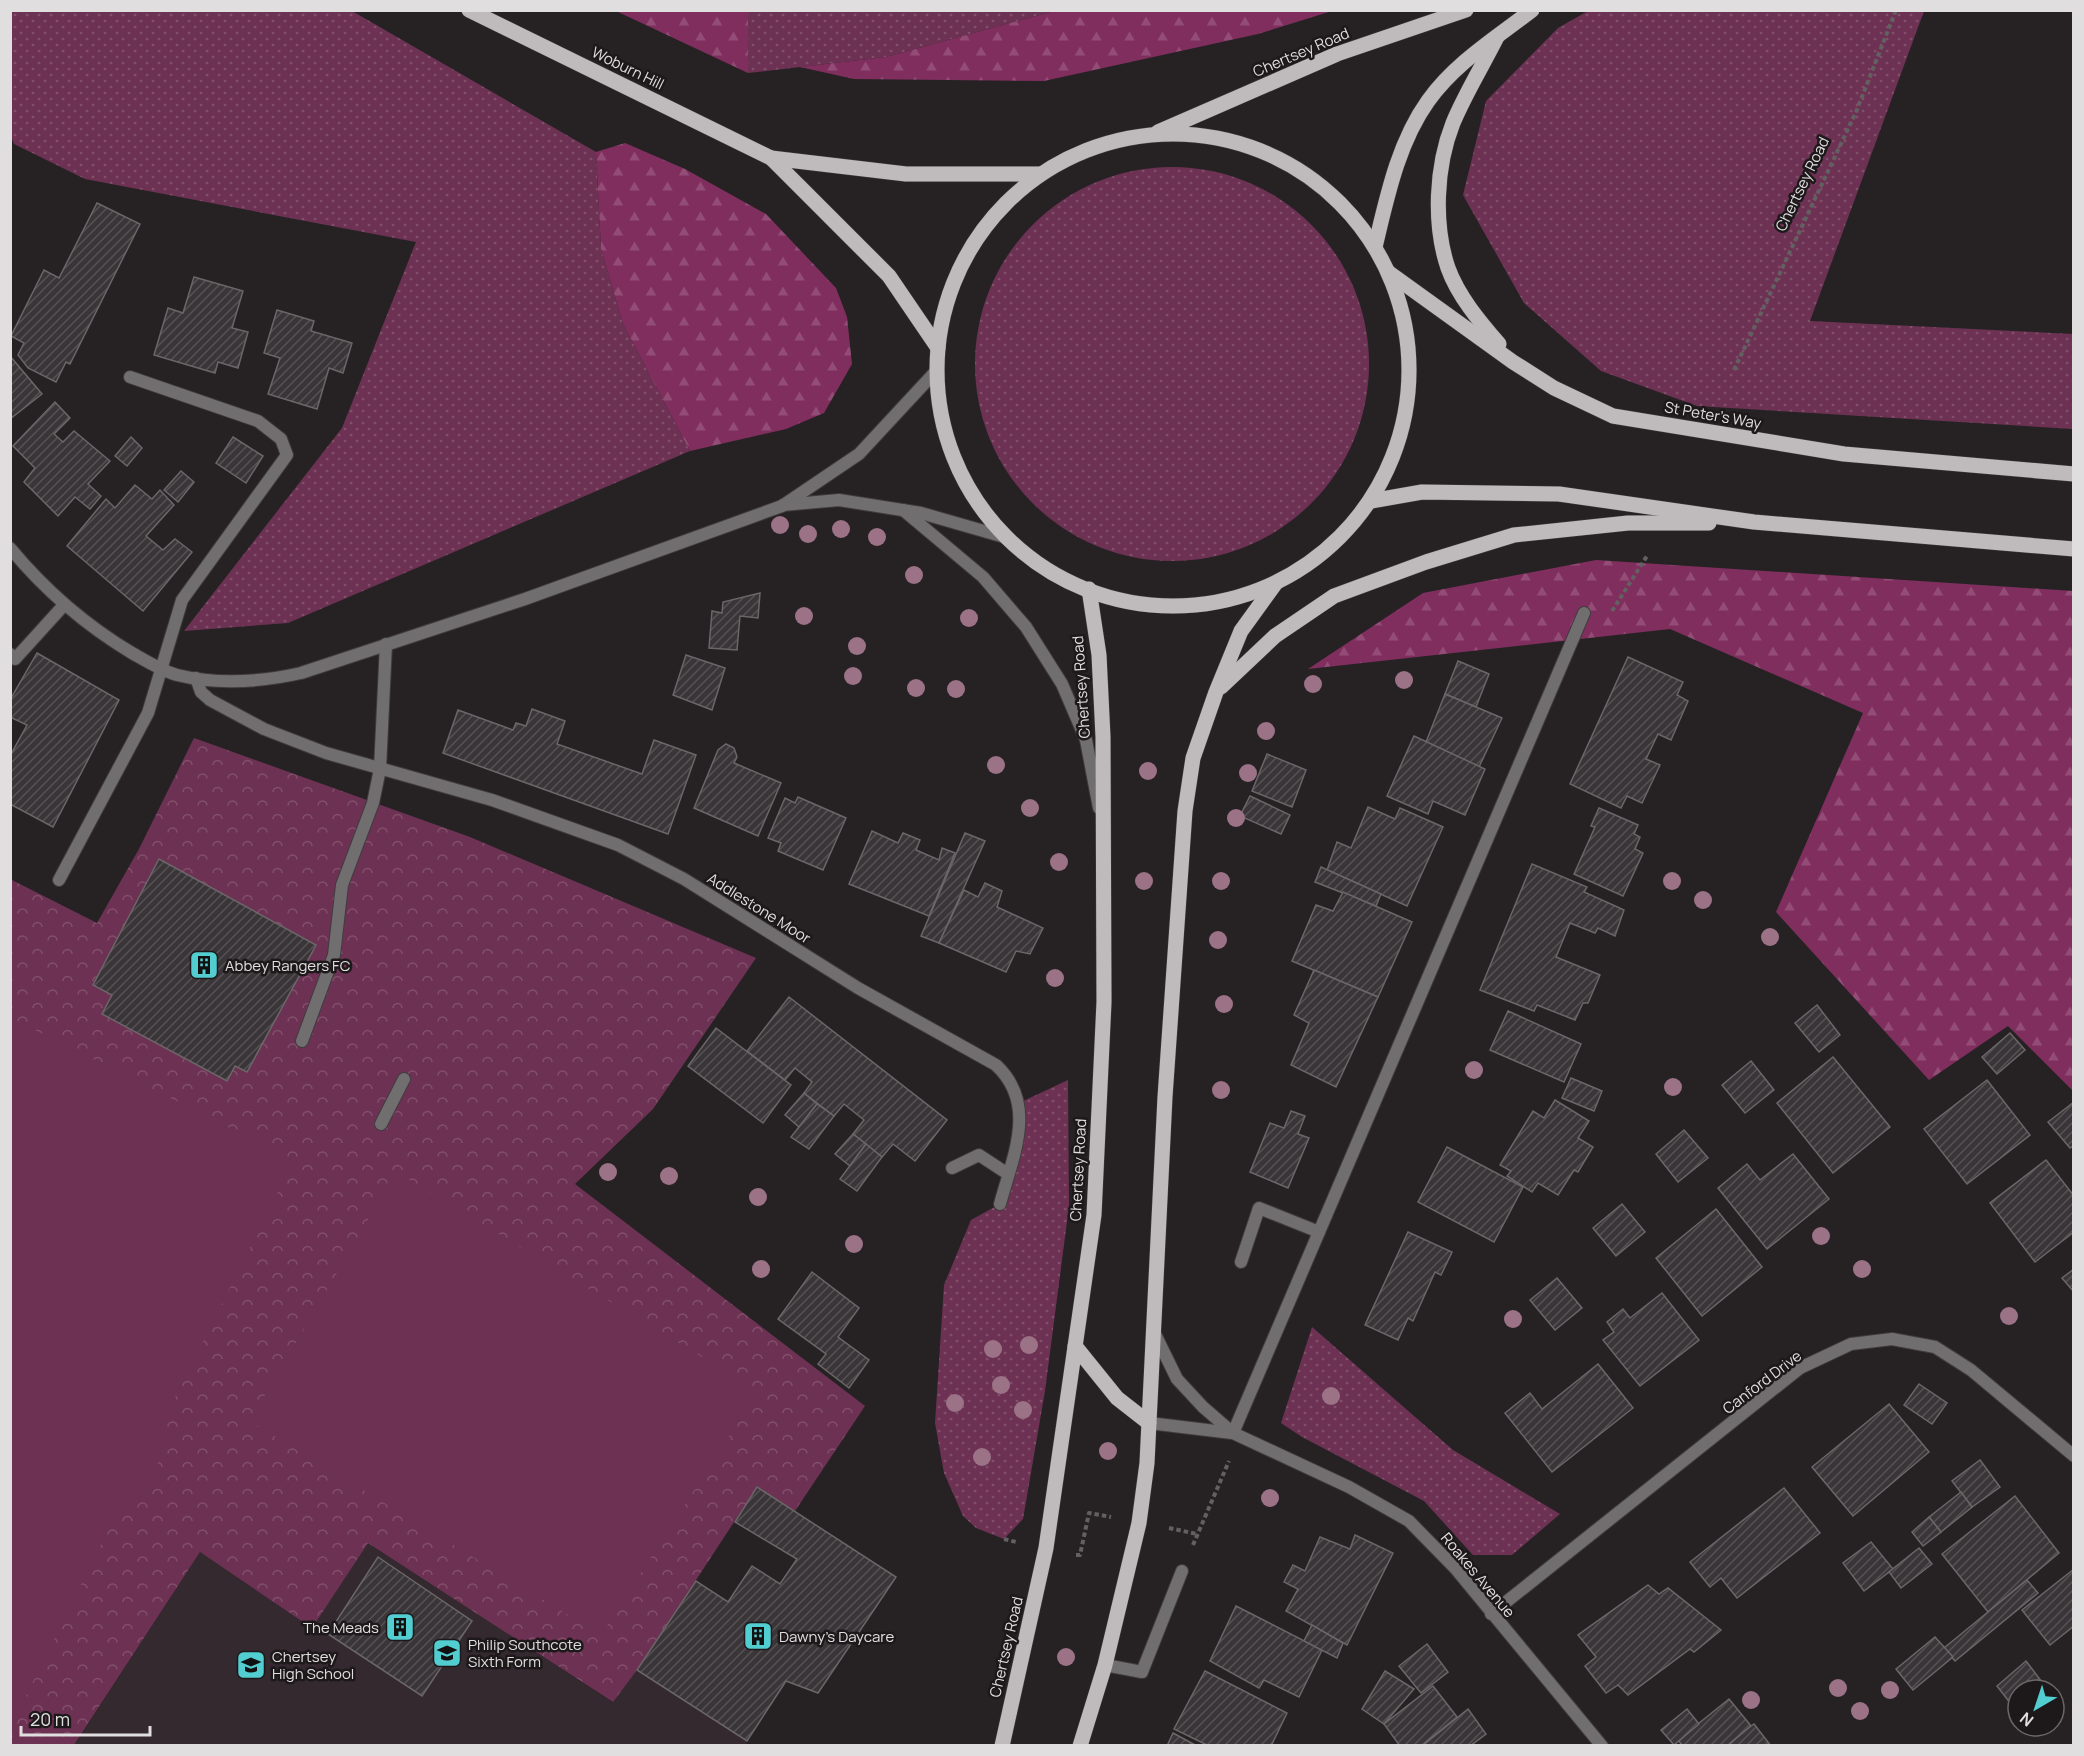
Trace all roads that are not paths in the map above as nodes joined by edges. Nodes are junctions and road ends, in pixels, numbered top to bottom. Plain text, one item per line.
1 (469, 10) edge
2 (1466, 10) edge
3 (1532, 10) edge
4 (1497, 37) junction
5 (1153, 135) junction
6 (771, 158) junction
7 (1040, 174) junction
8 (1375, 247) junction
9 (1388, 272) junction
10 (938, 348) junction
11 (1513, 362) junction
12 (937, 370) junction
13 (130, 377) dead end
14 (2073, 474) edge
15 (1371, 501) junction
16 (782, 506) junction
17 (903, 510) junction
18 (1754, 522) junction
19 (1008, 538) junction
20 (10, 548) edge
21 (2073, 549) edge
22 (1275, 584) junction
23 (1089, 589) junction
24 (64, 605) junction
25 (1584, 613) road end
26 (386, 644) junction
27 (10, 654) edge
28 (161, 668) junction
29 (196, 678) junction
30 (1216, 692) junction
31 (380, 769) junction
32 (1102, 824) junction
33 (59, 880) dead end
34 (302, 1041) dead end
35 (404, 1079) dead end
36 (381, 1124) dead end
37 (952, 1168) dead end
38 (1008, 1174) junction
39 (1000, 1204) dead end
40 (1319, 1232) junction
41 (1240, 1263) dead end
42 (1155, 1332) junction
43 (1075, 1346) junction
44 (1149, 1423) junction
45 (1233, 1433) junction
46 (2073, 1456) edge
47 (1182, 1571) dead end
48 (1491, 1614) junction
49 (1106, 1665) junction
50 (1002, 1746) edge
51 (1080, 1746) edge
52 (1602, 1746) edge

1 - 6 main road, Woburn Hill
2 - 5 main road, Chertsey Road
3 - 4 main road
4 - 8 main road
4 - 11 main road
5 - 7 main road
5 - 8 main road
6 - 7 main road, Woburn Hill
6 - 10 main road, Woburn Hill
7 - 10 main road
8 - 9 main road
9 - 11 main road, St Peter's Way
9 - 15 main road
10 - 12 main road
11 - 14 main road, St Peter's Way
12 - 16 street
12 - 19 main road
13 - 28 street
15 - 18 main road
15 - 22 main road
16 - 17 street
16 - 26 street
17 - 19 street
17 - 32 street
18 - 21 main road
18 - 30 main road
19 - 23 main road
20 - 24 street
22 - 23 main road
22 - 30 main road
23 - 32 main road, Chertsey Road
24 - 27 street
24 - 28 street
25 - 40 street
26 - 29 street
26 - 31 street
28 - 29 street
28 - 33 street
29 - 31 street, Addlestone Moor
30 - 42 main road
31 - 34 street
31 - 38 street, Addlestone Moor
32 - 43 main road, Chertsey Road
35 - 36 street
37 - 38 street
38 - 39 street, Addlestone Moor
40 - 41 street
40 - 45 street
42 - 44 main road
42 - 45 street, Roakes Avenue
43 - 44 main road
43 - 50 main road, Chertsey Road
44 - 45 street, Roakes Avenue
44 - 49 main road
45 - 48 street, Roakes Avenue
46 - 48 street, Canford Drive
47 - 49 street
48 - 52 street, Roakes Avenue
49 - 51 main road

